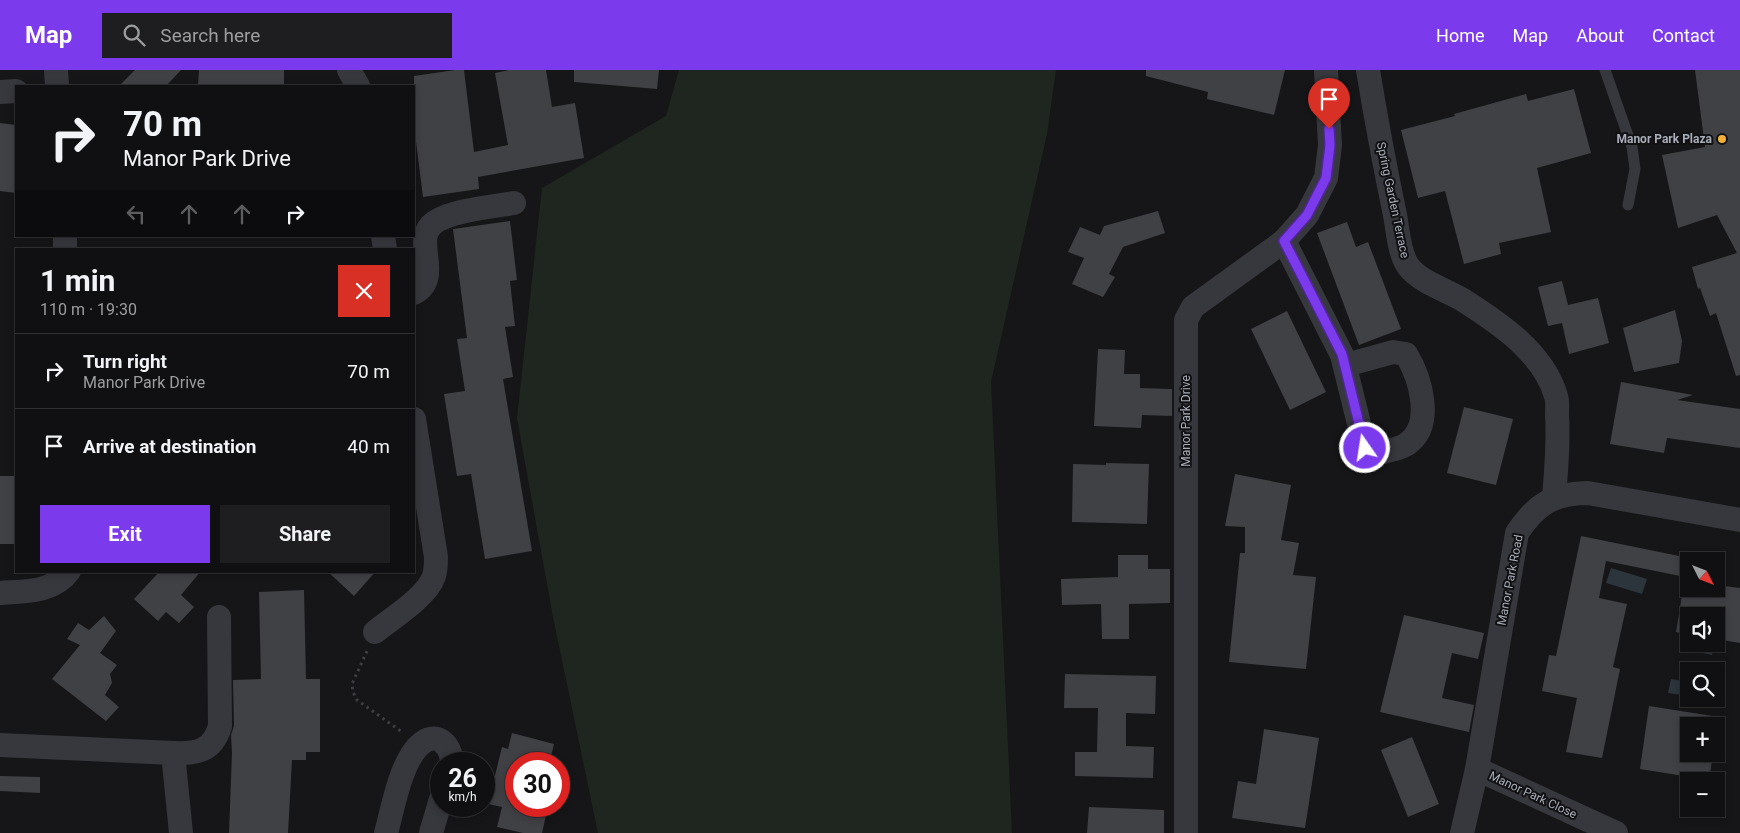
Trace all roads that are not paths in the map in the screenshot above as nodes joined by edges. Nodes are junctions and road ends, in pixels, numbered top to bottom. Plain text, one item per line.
1 (56, 70) edge
2 (349, 70) edge
3 (1326, 70) edge
4 (1368, 70) edge
5 (1605, 70) edge
6 (57, 85) edge
7 (357, 85) edge
8 (15, 91) edge
9 (0, 92) edge
10 (514, 203) dead end
11 (1628, 205) dead end
12 (1284, 241) junction
13 (415, 293) edge
14 (1346, 365) dead end
15 (415, 425) edge
16 (1554, 498) junction
17 (1740, 520) edge
18 (68, 573) edge
19 (0, 593) edge
20 (219, 617) dead end
21 (375, 632) road end
22 (0, 746) edge
23 (451, 752) edge
24 (174, 753) junction
25 (1477, 769) junction
26 (436, 817) edge
27 (181, 833) edge
28 (386, 833) edge
29 (431, 833) edge
30 (1186, 833) edge
31 (1462, 833) edge
32 (1616, 833) edge

1 - 6 street
2 - 7 street
3 - 12 street, Manor Park Drive
4 - 16 street, Spring Garden Terrace
5 - 11 lane
8 - 9 street
10 - 13 street
12 - 14 street
12 - 30 street, Manor Park Drive
15 - 21 street
16 - 17 street, Manor Park Road
16 - 25 street, Manor Park Road
18 - 19 street
20 - 24 street
22 - 24 street
23 - 28 street
24 - 27 street
25 - 31 street, Manor Park Road
25 - 32 street, Manor Park Close
26 - 29 street

